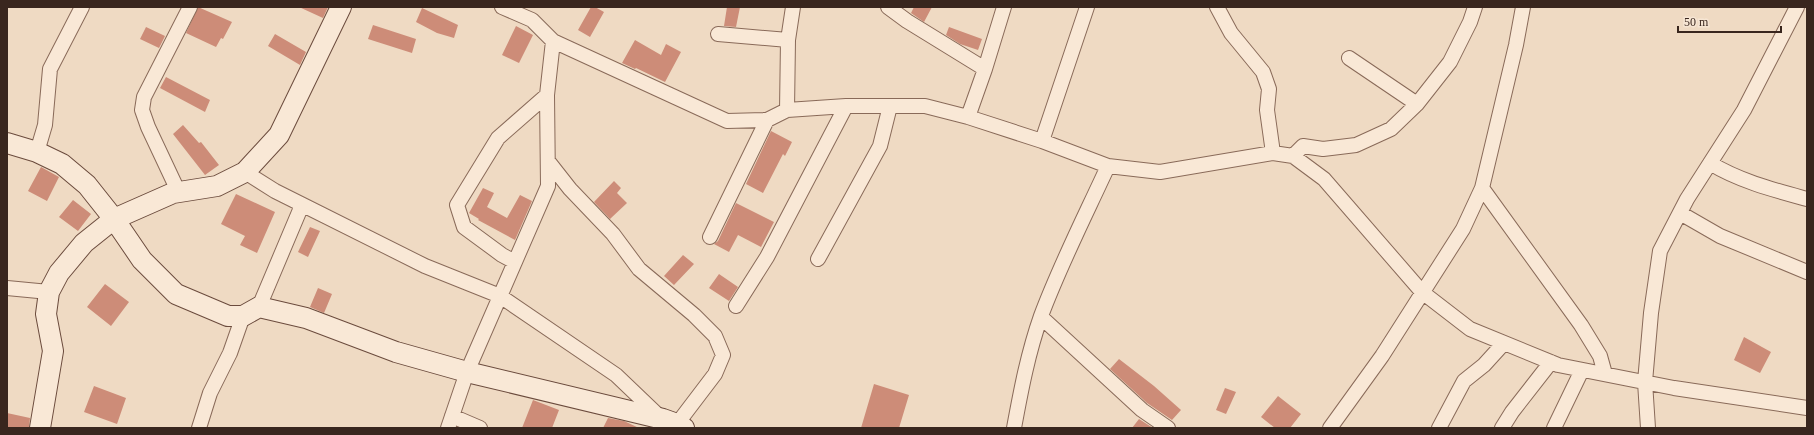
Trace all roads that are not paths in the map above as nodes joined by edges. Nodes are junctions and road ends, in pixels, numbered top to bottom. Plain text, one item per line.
1 (82, 7) edge
2 (190, 7) edge
3 (341, 7) edge
4 (502, 7) edge
5 (793, 7) edge
6 (888, 7) edge
7 (1004, 7) edge
8 (1087, 7) edge
9 (1217, 7) edge
10 (1475, 7) edge
11 (1523, 7) edge
12 (1797, 7) edge
13 (532, 14) edge
14 (718, 34) dead end
15 (788, 40) junction
16 (553, 41) junction
17 (1349, 58) dead end
18 (985, 69) junction
19 (546, 95) junction
20 (1417, 104) junction
21 (846, 106) junction
22 (890, 106) junction
23 (787, 110) junction
24 (968, 117) junction
25 (767, 120) junction
26 (1042, 141) junction
27 (7, 143) edge
28 (37, 152) junction
29 (1273, 153) junction
30 (1292, 156) junction
31 (548, 161) junction
32 (1710, 163) junction
33 (1108, 166) junction
34 (245, 172) junction
35 (1482, 188) junction
36 (179, 193) junction
37 (1807, 199) edge
38 (302, 205) junction
39 (1680, 213) junction
40 (114, 220) junction
41 (710, 236) dead end
42 (818, 259) dead end
43 (515, 262) junction
44 (1807, 272) edge
45 (7, 288) edge
46 (49, 292) junction
47 (1422, 292) junction
48 (500, 296) junction
49 (736, 306) dead end
50 (251, 312) junction
51 (1041, 317) junction
52 (1504, 343) junction
53 (1551, 362) junction
54 (1582, 370) junction
55 (467, 372) junction
56 (1605, 374) junction
57 (1645, 382) junction
58 (1807, 408) edge
59 (450, 422) edge
60 (675, 424) edge
61 (40, 428) edge
62 (199, 428) edge
63 (480, 428) edge
64 (1014, 428) edge
65 (1168, 428) edge
66 (1330, 428) edge
67 (1439, 428) edge
68 (1502, 428) edge
69 (1554, 428) edge
70 (1648, 428) edge

1 - 28 street
2 - 36 street
3 - 34 main road
4 - 13 street
5 - 15 street
6 - 18 street
7 - 18 street
8 - 26 street
9 - 29 street
10 - 20 street
11 - 35 street
12 - 32 street
13 - 16 street
14 - 15 street
15 - 23 street
16 - 19 street
16 - 25 street
17 - 20 street
18 - 24 street
19 - 31 street
19 - 43 street
20 - 30 street
21 - 22 street
21 - 23 street
21 - 49 street
22 - 24 street
22 - 42 street
23 - 25 street
24 - 26 street
25 - 41 street
26 - 33 street
27 - 28 main road
28 - 40 main road
29 - 30 street
29 - 33 street
30 - 47 street
31 - 43 street
31 - 60 street
32 - 37 street
32 - 39 street
33 - 51 street
34 - 36 main road
34 - 38 street
35 - 47 street
35 - 56 street
36 - 40 main road
38 - 48 street
38 - 50 street
39 - 44 street
39 - 57 street
40 - 46 main road
40 - 50 main road
43 - 48 street
45 - 46 street
46 - 61 main road
47 - 52 street
47 - 66 street
48 - 55 street
48 - 60 street
50 - 55 main road
50 - 62 street
51 - 64 street
51 - 65 street
52 - 53 street
52 - 67 street
53 - 54 street
53 - 68 street
54 - 56 street
54 - 69 street
55 - 59 street
55 - 60 main road
56 - 57 street
57 - 58 street
57 - 70 street
59 - 63 street

